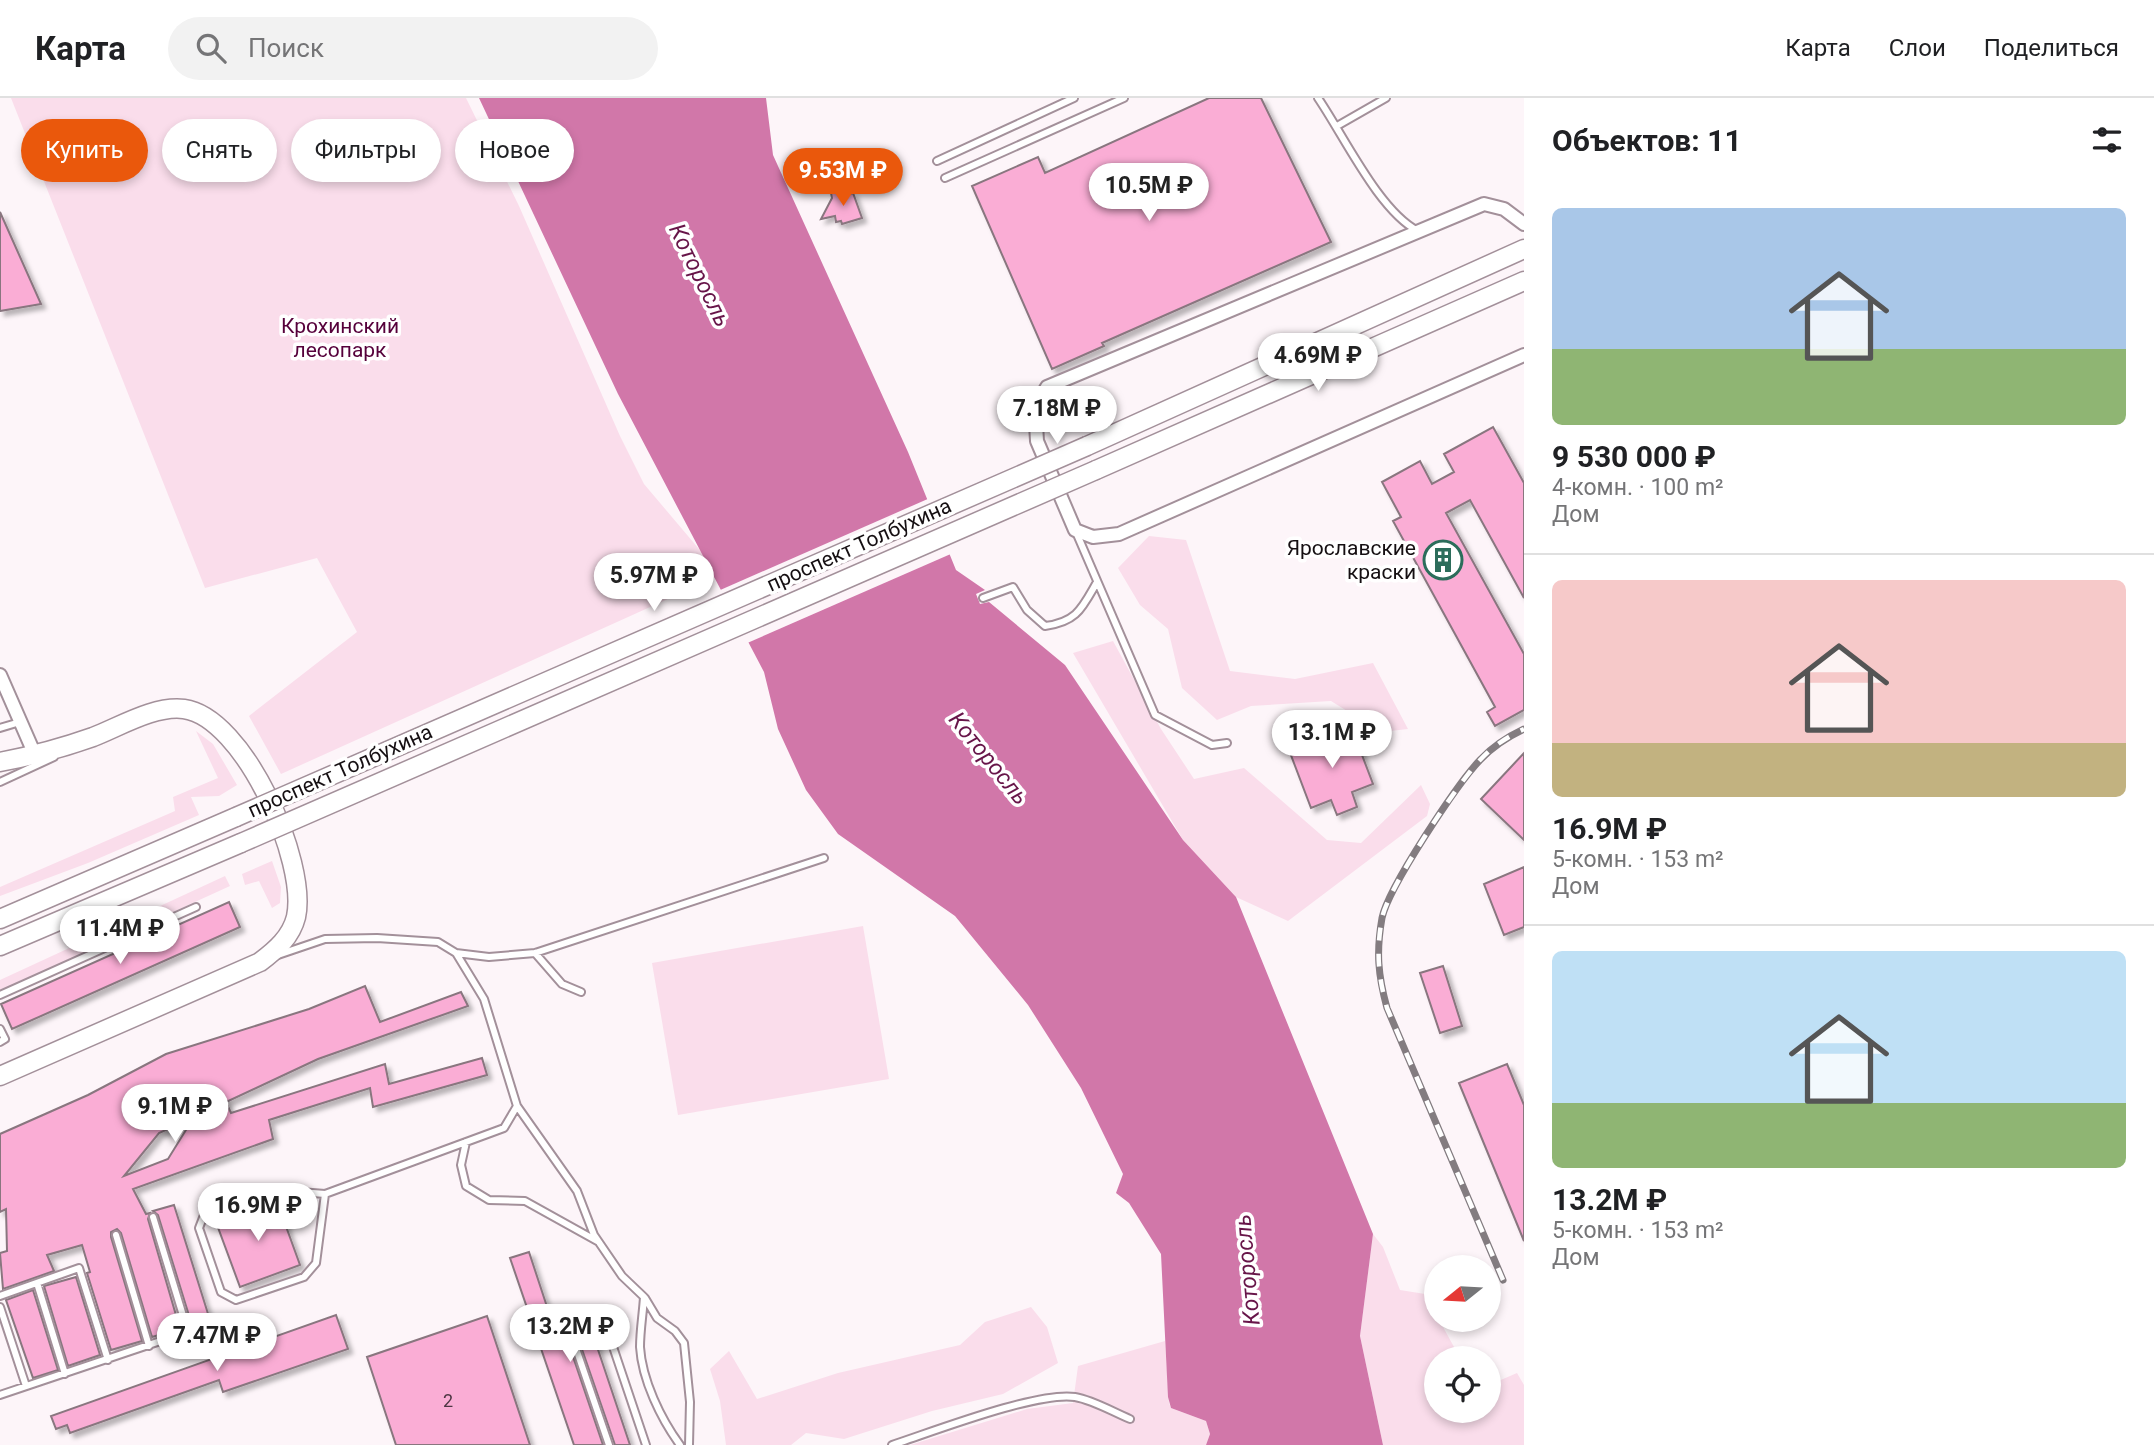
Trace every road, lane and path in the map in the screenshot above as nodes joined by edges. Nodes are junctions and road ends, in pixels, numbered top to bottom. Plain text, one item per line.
1 (1074, 98) edge
2 (1124, 98) edge
3 (1318, 98) edge
4 (1386, 98) edge
5 (1337, 126) junction
6 (937, 161) dead end
7 (945, 178) dead end
8 (1524, 223) edge
9 (1418, 231) junction
10 (1524, 249) edge
11 (1524, 281) edge
12 (1524, 355) edge
13 (1075, 530) junction
14 (1097, 582) junction
15 (983, 597) dead end
16 (0, 675) edge
17 (20, 722) junction
18 (0, 728) edge
19 (93, 737) junction
20 (1227, 743) dead end
21 (35, 755) junction
22 (0, 762) edge
23 (0, 782) edge
24 (824, 858) dead end
25 (196, 907) dead end
26 (0, 919) edge
27 (0, 946) edge
28 (456, 953) junction
29 (535, 953) junction
30 (260, 962) junction
31 (582, 992) dead end
32 (0, 995) edge
33 (0, 1028) edge
34 (0, 1042) edge
35 (0, 1076) edge
36 (517, 1106) junction
37 (466, 1142) junction
38 (325, 1194) junction
39 (153, 1217) dead end
40 (116, 1235) dead end
41 (598, 1241) junction
42 (37, 1283) junction
43 (0, 1296) edge
44 (643, 1297) junction
45 (0, 1307) edge
46 (208, 1325) dead end
47 (606, 1326) dead end
48 (570, 1331) dead end
49 (188, 1332) junction
50 (149, 1346) junction
51 (108, 1360) junction
52 (65, 1374) junction
53 (26, 1387) junction
54 (0, 1395) edge
55 (1130, 1419) dead end
56 (609, 1445) edge
57 (646, 1445) edge
58 (680, 1445) edge
59 (689, 1445) edge
60 (892, 1445) edge

1 - 6 lane
2 - 7 lane
3 - 5 lane
4 - 5 lane
5 - 9 lane
8 - 9 street
9 - 13 street
10 - 26 main road, проспект Толбухина, bridge
11 - 27 main road, проспект Толбухина, bridge
12 - 13 street
13 - 14 lane
14 - 15 lane
14 - 20 lane
16 - 17 street
17 - 18 lane
17 - 21 street
19 - 21 main road
19 - 23 lane
19 - 30 main road
21 - 22 main road
24 - 29 lane
25 - 32 lane
28 - 29 lane
28 - 30 lane
28 - 36 lane
29 - 31 lane
30 - 35 main road
33 - 34 lane
36 - 37 lane
36 - 41 lane
37 - 38 lane
37 - 41 lane
38 - 38 lane
39 - 49 lane
40 - 50 lane
41 - 44 lane
42 - 43 lane
42 - 51 lane
42 - 52 lane
44 - 58 lane
44 - 59 lane
45 - 53 lane
46 - 49 lane
47 - 57 lane
48 - 56 lane
49 - 50 lane
50 - 51 lane
51 - 52 lane
52 - 53 lane
53 - 54 lane
55 - 60 lane

